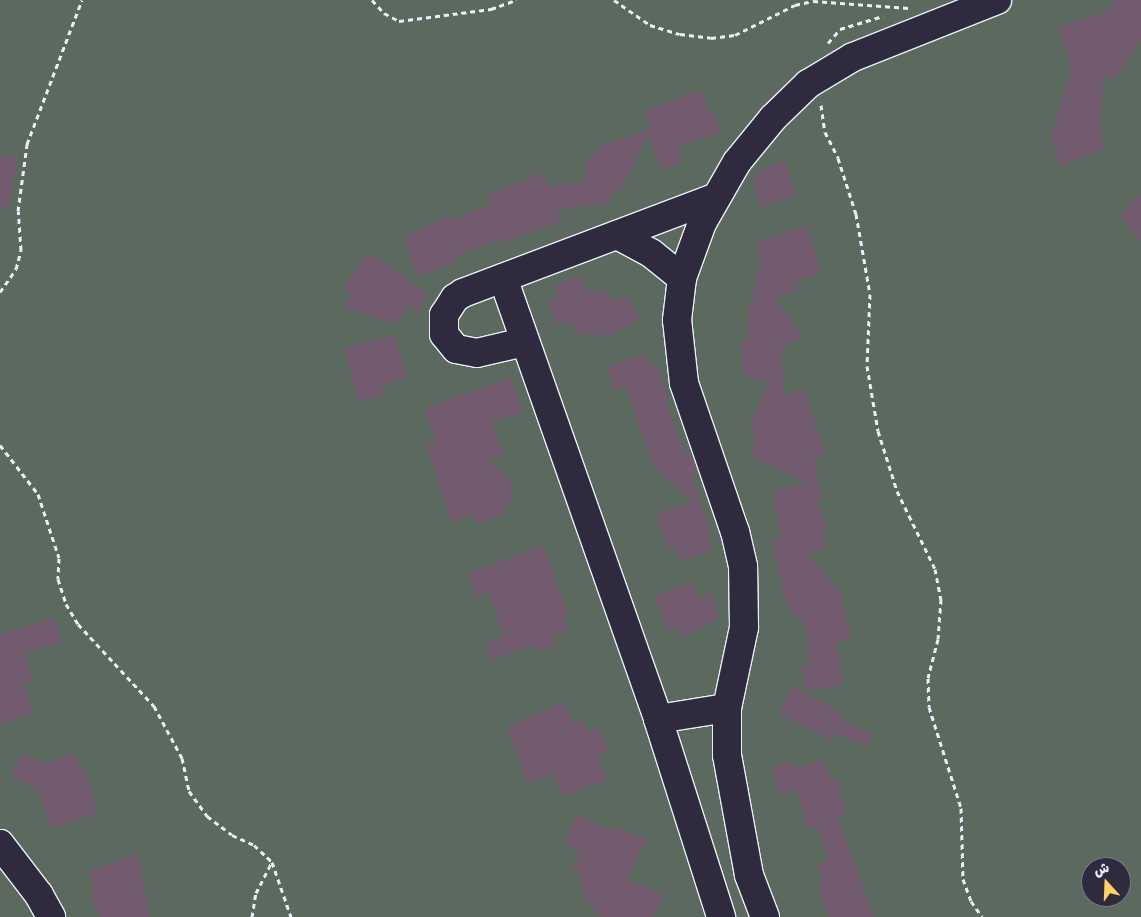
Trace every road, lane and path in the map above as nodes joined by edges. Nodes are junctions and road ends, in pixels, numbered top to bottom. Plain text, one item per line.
1 (82, 0) edge
2 (372, 0) edge
3 (516, 0) edge
4 (614, 0) edge
5 (998, 0) edge
6 (919, 5) dead end
7 (821, 76) junction
8 (715, 198) junction
9 (617, 235) junction
10 (503, 278) junction
11 (682, 278) junction
12 (0, 292) edge
13 (524, 342) junction
14 (0, 445) edge
15 (728, 708) junction
16 (658, 718) junction
17 (0, 844) edge
18 (272, 862) junction
19 (52, 917) edge
20 (252, 917) edge
21 (291, 917) edge
22 (720, 917) edge
23 (765, 917) edge
24 (982, 917) edge

1 - 12 path
2 - 3 path
4 - 6 path
5 - 7 street
7 - 8 street
7 - 24 path
8 - 9 street
8 - 11 street
9 - 10 street
9 - 11 street
10 - 13 street
10 - 13 street
11 - 15 street
13 - 16 street
14 - 18 path
15 - 16 street
15 - 23 street
16 - 22 street
17 - 19 street
18 - 20 path
18 - 21 path

